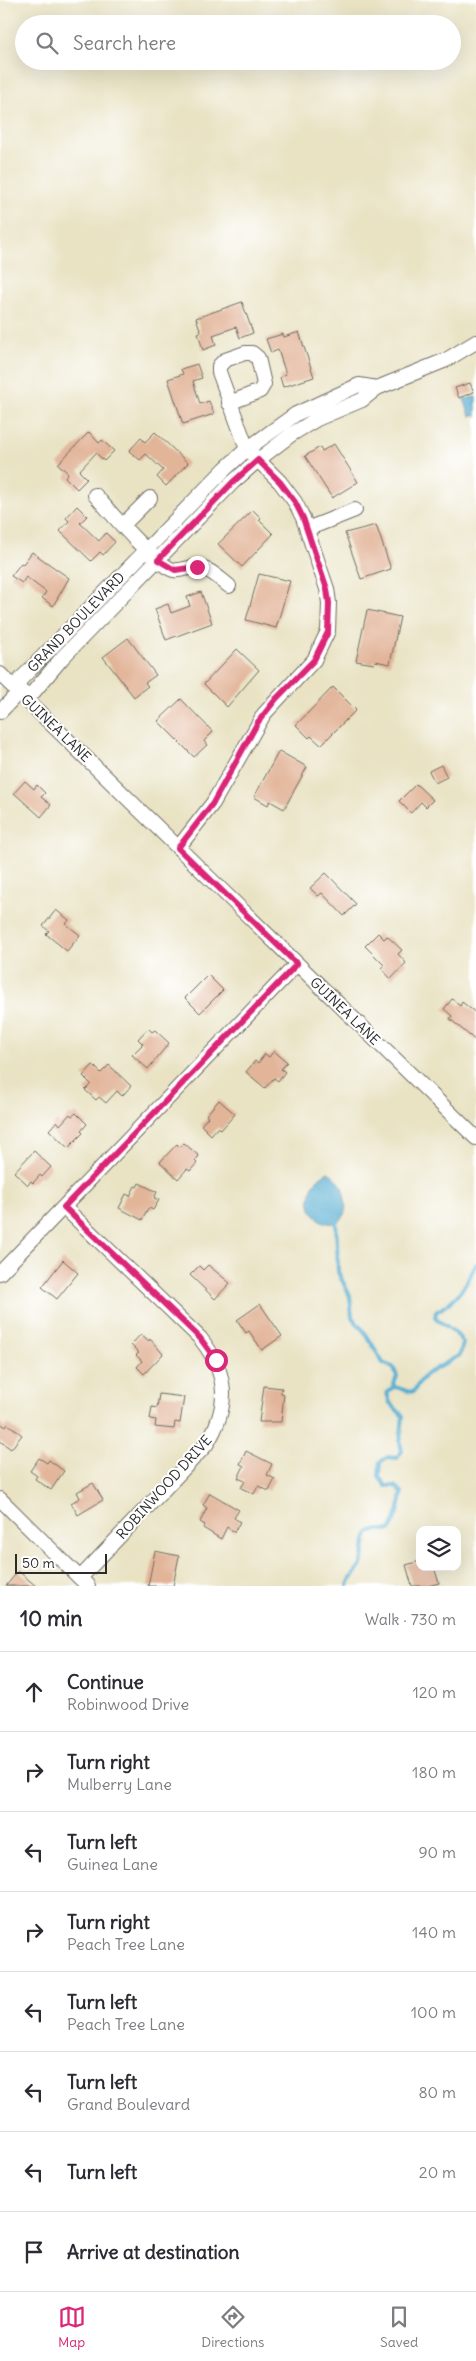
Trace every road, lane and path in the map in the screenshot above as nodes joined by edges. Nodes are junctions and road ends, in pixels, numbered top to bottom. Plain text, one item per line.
1 (476, 342) edge
2 (376, 388) junction
3 (230, 403) dead end
4 (247, 449) junction
5 (258, 460) junction
6 (95, 496) dead end
7 (150, 498) dead end
8 (355, 510) dead end
9 (124, 525) junction
10 (307, 529) junction
11 (147, 549) junction
12 (158, 560) junction
13 (229, 586) dead end
14 (68, 641) junction
15 (0, 674) edge
16 (19, 692) junction
17 (0, 712) edge
18 (178, 848) junction
19 (297, 964) junction
20 (476, 1138) edge
21 (64, 1207) junction
22 (0, 1273) edge
23 (0, 1499) edge
24 (84, 1582) edge

1 - 2 street, GRAND BOULEVARD
2 - 4 street, GRAND BOULEVARD
2 - 5 street, GRAND BOULEVARD
3 - 4 street
4 - 5 street
4 - 11 street, GRAND BOULEVARD
5 - 10 street
5 - 12 street, GRAND BOULEVARD
6 - 9 street
7 - 9 street
8 - 10 street
9 - 11 street
10 - 18 street
11 - 12 street
11 - 14 street, GRAND BOULEVARD
12 - 13 street
12 - 14 street, GRAND BOULEVARD
14 - 16 street, GRAND BOULEVARD
15 - 16 street, GUINEA LANE
16 - 17 street
16 - 18 street, GUINEA LANE
18 - 19 street, GUINEA LANE
19 - 20 street, GUINEA LANE
19 - 21 street
21 - 22 street
21 - 24 street, ROBINWOOD DRIVE
23 - 24 street

